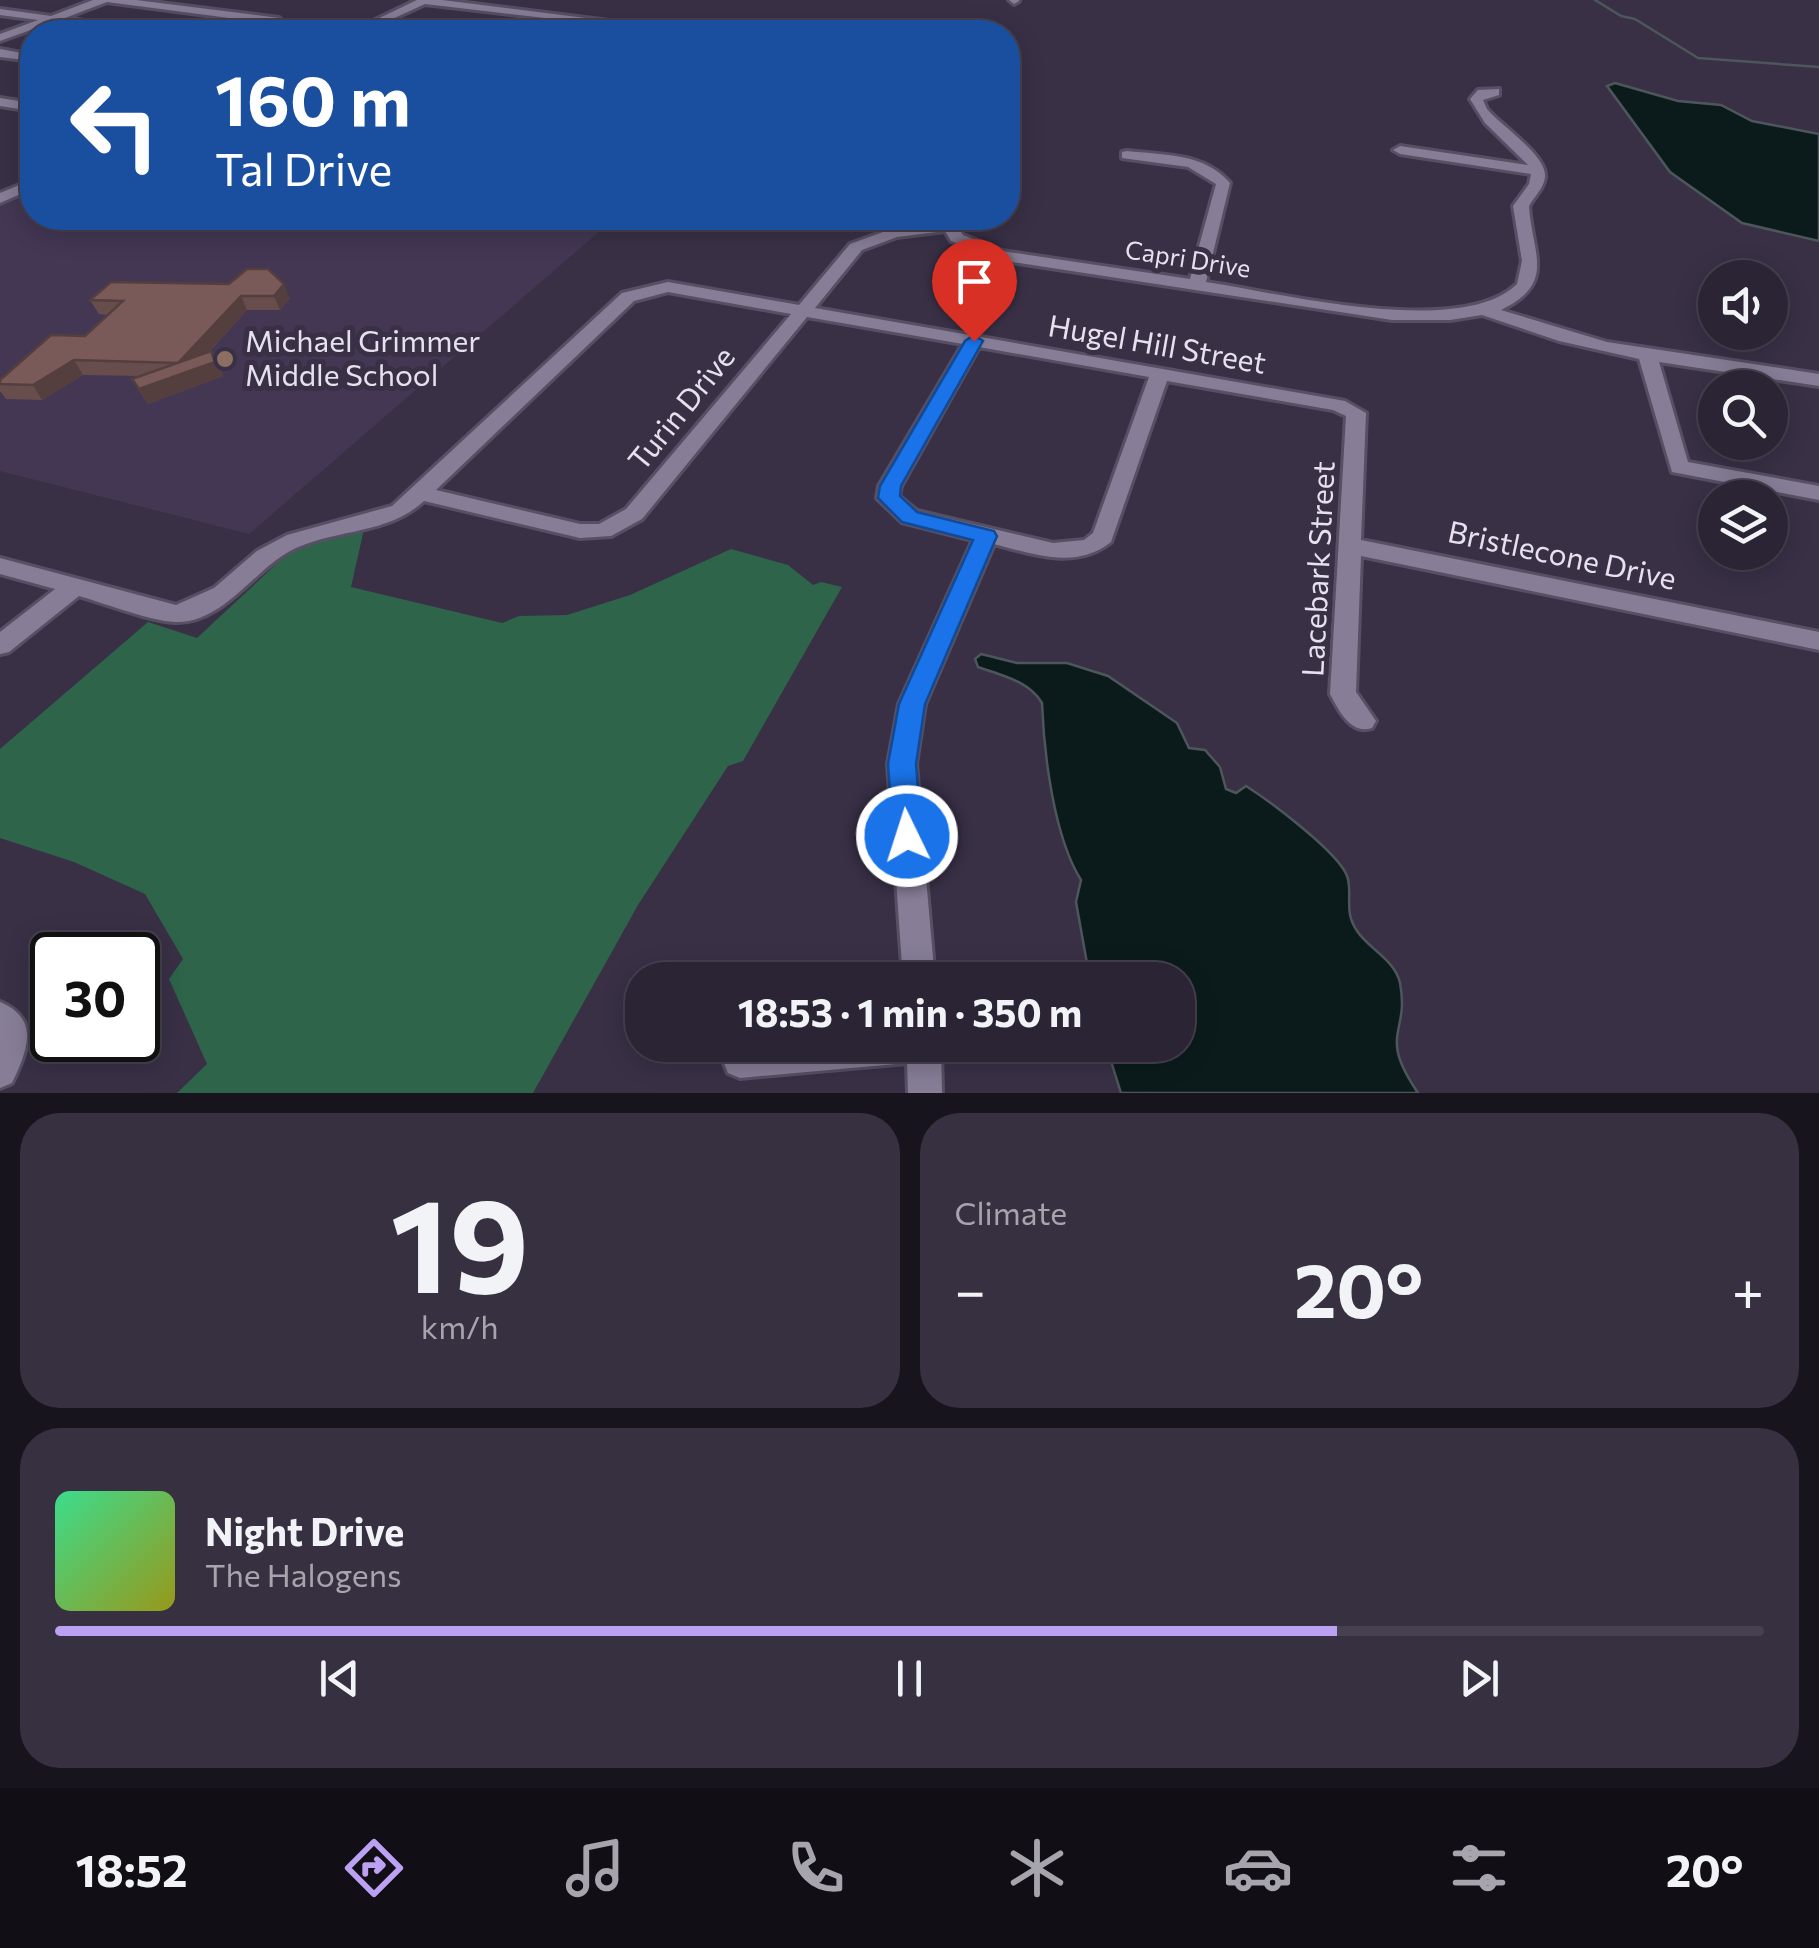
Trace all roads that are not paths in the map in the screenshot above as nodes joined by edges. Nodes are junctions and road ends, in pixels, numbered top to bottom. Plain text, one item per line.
1 (107, 0) edge
2 (424, 1) edge
3 (0, 12) edge
4 (50, 19) junction
5 (58, 20) edge
6 (230, 20) edge
7 (382, 20) edge
8 (588, 20) edge
9 (1494, 92) dead end
10 (1400, 150) dead end
11 (1127, 155) dead end
12 (1538, 171) junction
13 (905, 230) edge
14 (954, 230) edge
15 (1197, 286) junction
16 (802, 310) junction
17 (1485, 310) junction
18 (974, 341) junction
19 (1647, 353) junction
20 (1160, 374) junction
21 (1819, 380) edge
22 (1356, 413) joint
23 (421, 492) junction
24 (1819, 493) edge
25 (986, 536) junction
26 (1351, 546) junction
27 (0, 566) edge
28 (74, 587) junction
29 (1819, 642) edge
30 (0, 644) edge
31 (1363, 721) dead end
32 (917, 962) edge
33 (5, 1022) edge
34 (924, 1062) edge
35 (0, 1071) edge
36 (925, 1093) edge

1 - 4 street
1 - 6 street
2 - 7 street
2 - 8 street
3 - 4 street
4 - 5 street
9 - 12 street
10 - 12 street
11 - 15 street
12 - 17 street
13 - 16 street, Turin Drive
14 - 15 street, Capri Drive
15 - 17 street, Capri Drive
16 - 18 street, Hugel Hill Street
16 - 23 street, Hugel Hill Street
16 - 23 street, Turin Drive
17 - 19 street
18 - 20 street, Hugel Hill Street
18 - 25 street
19 - 21 street
19 - 24 street
20 - 22 street, Hugel Hill Street
20 - 25 street
22 - 26 street, Lacebark Street
23 - 28 street
25 - 32 street
26 - 29 street, Bristlecone Drive
26 - 31 street, Lacebark Street
27 - 28 street
28 - 30 street
33 - 35 street
34 - 36 street

